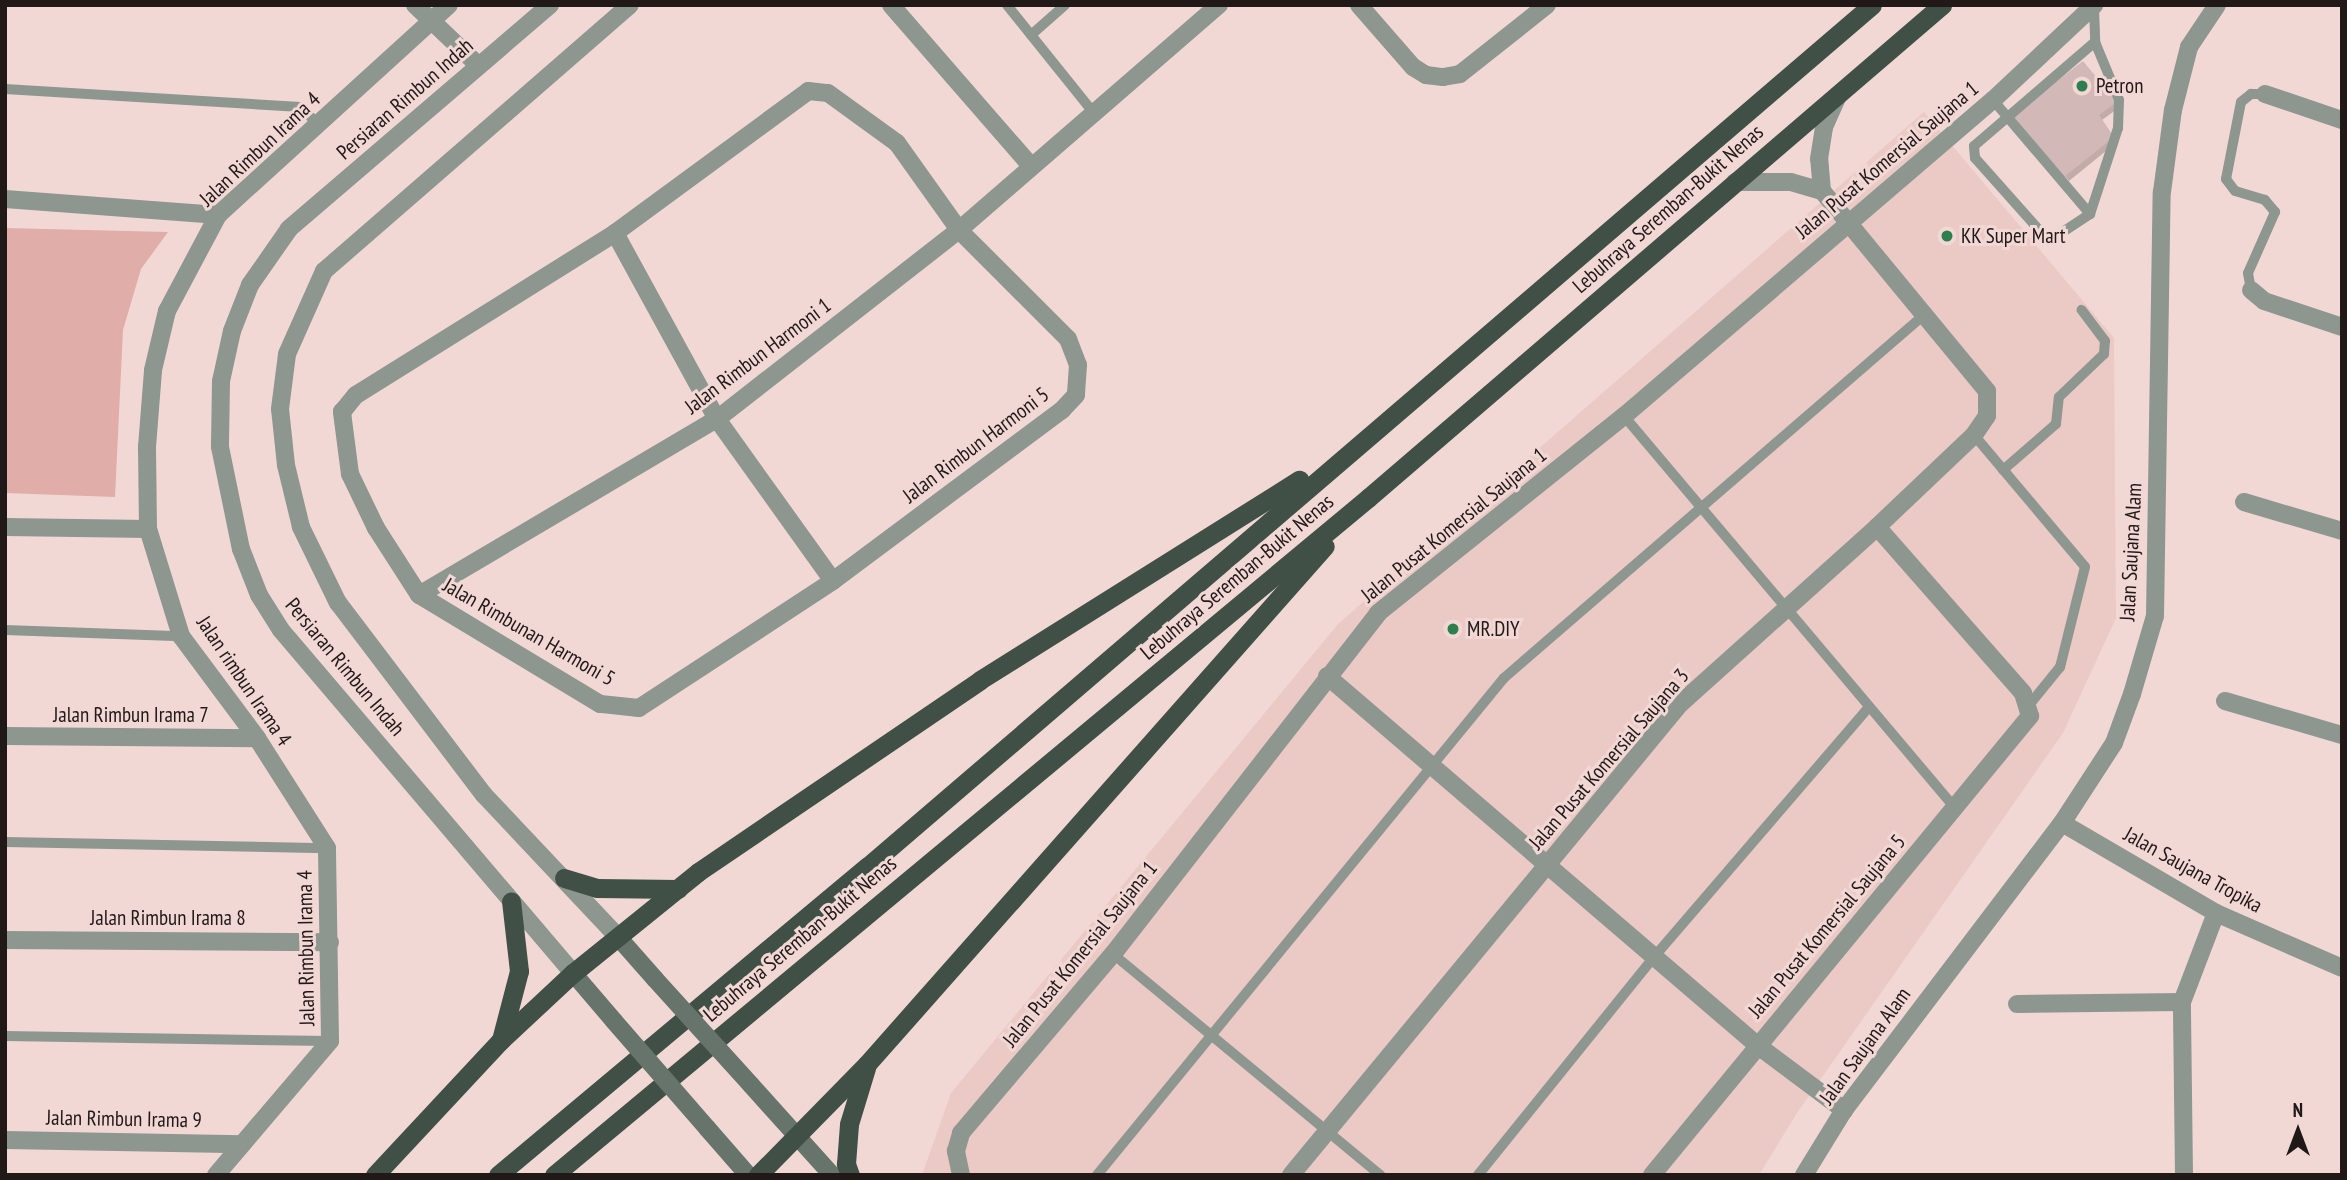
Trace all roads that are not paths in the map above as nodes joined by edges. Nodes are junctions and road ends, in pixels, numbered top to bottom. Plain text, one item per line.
1 (415, 5) edge
2 (449, 5) edge
3 (550, 5) edge
4 (630, 5) edge
5 (891, 5) edge
6 (1007, 5) edge
7 (1065, 5) edge
8 (1219, 5) edge
9 (1546, 5) edge
10 (1872, 5) edge
11 (1942, 5) edge
12 (2217, 5) edge
13 (2094, 6) edge
14 (1365, 7) edge
15 (432, 20) junction
16 (1031, 35) junction
17 (2095, 43) junction
18 (479, 66) junction
19 (5, 89) edge
20 (1839, 92) junction
21 (2265, 94) joint
22 (1993, 100) junction
23 (1093, 112) junction
24 (2006, 117) junction
25 (2342, 120) edge
26 (318, 124) junction
27 (1030, 165) junction
28 (1735, 182) junction
29 (1822, 191) junction
30 (5, 199) edge
31 (2090, 214) junction
32 (218, 215) junction
33 (1848, 223) junction
34 (959, 230) junction
35 (615, 233) junction
36 (2251, 290) joint
37 (2082, 310) dead end
38 (1924, 315) junction
39 (2342, 327) edge
40 (1624, 416) junction
41 (717, 419) junction
42 (1974, 435) junction
43 (1353, 446) junction
44 (2003, 470) junction
45 (1367, 498) junction
46 (2244, 502) dead end
47 (1701, 507) junction
48 (5, 527) edge
49 (1877, 527) junction
50 (148, 529) junction
51 (2342, 531) edge
52 (833, 582) junction
53 (419, 595) junction
54 (1786, 607) junction
55 (5, 630) edge
56 (181, 636) junction
57 (1327, 676) junction
58 (2225, 701) dead end
59 (2029, 705) junction
60 (1869, 707) junction
61 (2342, 735) edge
62 (5, 736) edge
63 (257, 738) junction
64 (1432, 766) junction
65 (1955, 808) junction
66 (2062, 823) junction
67 (5, 842) edge
68 (327, 848) junction
69 (1547, 865) junction
70 (564, 878) junction
71 (678, 889) junction
72 (511, 901) junction
73 (2216, 913) junction
74 (618, 937) junction
75 (5, 940) edge
76 (330, 942) junction
77 (1113, 954) junction
78 (1654, 957) junction
79 (2342, 968) edge
80 (573, 973) junction
81 (2182, 1002) junction
82 (2017, 1003) dead end
83 (1211, 1035) junction
84 (5, 1036) edge
85 (330, 1041) junction
86 (500, 1041) junction
87 (1757, 1045) junction
88 (867, 1064) junction
89 (1844, 1110) junction
90 (1328, 1131) junction
91 (800, 1136) junction
92 (5, 1140) edge
93 (242, 1144) junction
94 (216, 1175) edge
95 (376, 1175) edge
96 (498, 1175) edge
97 (554, 1175) edge
98 (748, 1175) edge
99 (758, 1175) edge
100 (832, 1175) edge
101 (850, 1175) edge
102 (961, 1175) edge
103 (1097, 1175) edge
104 (1291, 1175) edge
105 (1380, 1175) edge
106 (1478, 1175) edge
107 (1653, 1175) edge
108 (1804, 1175) edge
109 (2184, 1175) edge

1 - 15 street
2 - 15 street, Jalan Rimbun Irama 4
3 - 18 street, Persiaran Rimbun Indah
4 - 70 street, Persiaran Rimbun Indah
5 - 27 street
6 - 16 lane
7 - 16 lane
8 - 23 street, Jalan Rimbun Harmoni 1
9 - 14 street
10 - 43 highway, Lebuhraya Seremban-Bukit Nenas
11 - 20 highway, Lebuhraya Seremban-Bukit Nenas
12 - 66 street, Jalan Saujana Alam
13 - 17 lane
13 - 22 street, Jalan Pusat Komersial Saujana 1
15 - 18 street
15 - 26 street, Jalan Rimbun Irama 4
16 - 23 lane
17 - 24 lane
17 - 31 lane
18 - 72 street, Persiaran Rimbun Indah
19 - 26 lane
20 - 28 highway, Lebuhraya Seremban-Bukit Nenas
20 - 29 street
21 - 25 street
21 - 36 lane
22 - 24 lane
22 - 33 street, Jalan Pusat Komersial Saujana 1
23 - 27 street, Jalan Rimbun Harmoni 1
24 - 31 lane
24 - 31 lane
26 - 32 street, Jalan Rimbun Irama 4
27 - 34 street, Jalan Rimbun Harmoni 1
28 - 29 street
28 - 45 highway, Lebuhraya Seremban-Bukit Nenas
29 - 33 street
30 - 32 street
32 - 50 street, Jalan Rimbun Irama 4
33 - 38 street
33 - 40 street, Jalan Pusat Komersial Saujana 1
34 - 35 street, Jalan Rimbun Harmoni 5
34 - 41 street, Jalan Rimbun Harmoni 1
34 - 52 street, Jalan Rimbun Harmoni 5
35 - 41 street
35 - 53 street, Jalan Rimbun Harmoni 5
36 - 39 street
37 - 44 lane
38 - 42 street, Jalan Pusat Komersial Saujana 3
38 - 47 lane
40 - 47 lane
40 - 57 street, Jalan Pusat Komersial Saujana 1
41 - 52 street
41 - 53 street, Jalan Rimbun Harmoni 1
42 - 44 lane
42 - 49 street, Jalan Pusat Komersial Saujana 3
43 - 71 highway
43 - 96 highway, Lebuhraya Seremban-Bukit Nenas
44 - 59 lane
45 - 88 highway
45 - 97 highway, Lebuhraya Seremban-Bukit Nenas
46 - 51 street
47 - 54 lane
47 - 64 lane
48 - 50 street
49 - 54 street, Jalan Pusat Komersial Saujana 3
49 - 59 street
50 - 56 street, Jalan rimbun Irama 4
52 - 53 street, Jalan Rimbunan Harmoni 5
54 - 60 lane
54 - 69 street, Jalan Pusat Komersial Saujana 3
55 - 56 lane
56 - 63 street, Jalan rimbun Irama 4
57 - 64 street
57 - 77 street, Jalan Pusat Komersial Saujana 1
58 - 61 street
59 - 65 street, Jalan Pusat Komersial Saujana 5
60 - 65 lane
60 - 78 lane
62 - 63 street, Jalan Rimbun Irama 7
63 - 68 street, Jalan rimbun Irama 4
64 - 69 street
64 - 83 lane
65 - 87 street, Jalan Pusat Komersial Saujana 5
66 - 73 street, Jalan Saujana Tropika
66 - 89 street, Jalan Saujana Alam
67 - 68 lane
68 - 76 street, Jalan Rimbun Irama 4
69 - 78 street
69 - 90 street, Jalan Pusat Komersial Saujana 3
70 - 71 highway
70 - 74 street, Persiaran Rimbun Indah
71 - 74 highway
72 - 80 street, Persiaran Rimbun Indah
72 - 86 highway
73 - 79 street, Jalan Saujana Tropika
73 - 81 street
74 - 80 highway
74 - 91 main road, bridge
75 - 76 street, Jalan Rimbun Irama 8
76 - 85 street, Jalan Rimbun Irama 4
77 - 83 lane
77 - 102 street, Jalan Pusat Komersial Saujana 1
78 - 87 street
78 - 106 lane
80 - 86 highway
80 - 98 main road, bridge
81 - 82 street
81 - 109 street
83 - 90 lane
83 - 103 lane
84 - 85 lane
85 - 93 street, Jalan Rimbun Irama 4
86 - 95 highway
87 - 89 street
87 - 107 street, Jalan Pusat Komersial Saujana 5
88 - 91 highway
88 - 101 highway
89 - 108 street, Jalan Saujana Alam
90 - 104 street, Jalan Pusat Komersial Saujana 3
90 - 105 lane
91 - 99 highway
91 - 100 main road
92 - 93 street, Jalan Rimbun Irama 9
93 - 94 street, Jalan Rimbun Irama 4

